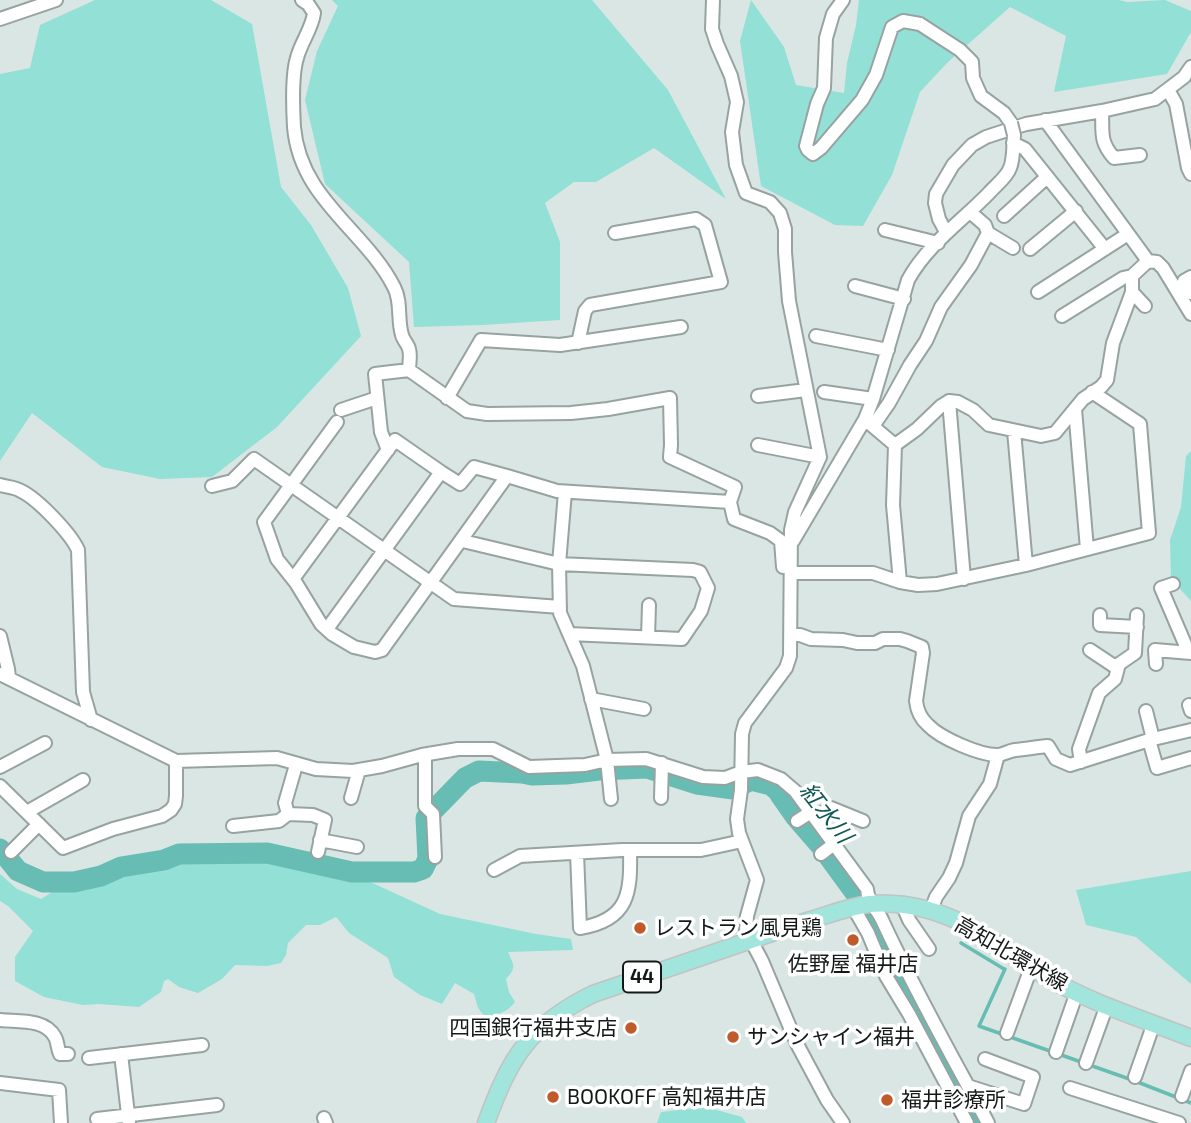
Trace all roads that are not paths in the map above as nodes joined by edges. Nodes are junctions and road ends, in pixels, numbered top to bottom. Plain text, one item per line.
1 (56, 0) edge
2 (302, 0) edge
3 (713, 0) edge
4 (843, 0) edge
5 (0, 19) edge
6 (1191, 67) edge
7 (1168, 90) junction
8 (1102, 111) junction
9 (1191, 115) edge
10 (1045, 120) junction
11 (1181, 127) junction
12 (1013, 134) junction
13 (1140, 155) dead end
14 (1191, 174) edge
15 (1047, 177) junction
16 (1076, 211) junction
17 (970, 212) junction
18 (1003, 216) dead end
19 (885, 230) dead end
20 (615, 233) dead end
21 (988, 233) junction
22 (1128, 234) junction
23 (942, 237) junction
24 (1013, 248) dead end
25 (1030, 249) dead end
26 (1105, 249) junction
27 (1148, 261) junction
28 (1132, 276) junction
29 (1191, 277) edge
30 (855, 286) dead end
31 (1038, 292) dead end
32 (1132, 292) junction
33 (1191, 293) edge
34 (904, 299) junction
35 (1145, 306) dead end
36 (1191, 314) edge
37 (1062, 316) dead end
38 (681, 327) dead end
39 (816, 336) dead end
40 (578, 343) junction
41 (888, 350) junction
42 (410, 370) junction
43 (806, 390) junction
44 (824, 392) dead end
45 (1092, 392) junction
46 (758, 396) dead end
47 (377, 398) junction
48 (447, 398) junction
49 (873, 399) junction
50 (949, 401) junction
51 (1075, 409) junction
52 (869, 423) junction
53 (1014, 431) junction
54 (758, 445) dead end
55 (895, 445) junction
56 (388, 450) junction
57 (820, 457) junction
58 (441, 472) junction
59 (507, 476) junction
60 (0, 485) edge
61 (212, 486) dead end
62 (292, 486) junction
63 (565, 492) junction
64 (730, 502) junction
65 (338, 518) junction
66 (461, 540) junction
67 (791, 544) junction
68 (384, 549) junction
69 (1087, 549) junction
70 (559, 564) junction
71 (1026, 565) junction
72 (293, 579) junction
73 (791, 579) junction
74 (964, 579) junction
75 (430, 582) junction
76 (900, 582) junction
77 (1173, 584) dead end
78 (649, 604) dead end
79 (560, 607) junction
80 (1100, 615) dead end
81 (327, 629) junction
82 (569, 634) junction
83 (791, 635) junction
84 (0, 636) edge
85 (648, 637) junction
86 (1090, 650) dead end
87 (1188, 653) edge
88 (1156, 664) dead end
89 (1117, 668) junction
90 (4, 676) edge
91 (591, 699) junction
92 (644, 709) dead end
93 (1146, 711) dead end
94 (91, 720) junction
95 (1191, 730) edge
96 (1151, 739) junction
97 (46, 743) dead end
98 (425, 755) junction
99 (998, 755) junction
100 (1191, 758) edge
101 (607, 760) junction
102 (176, 761) junction
103 (1081, 761) junction
104 (662, 763) junction
105 (296, 765) junction
106 (0, 766) edge
107 (359, 771) junction
108 (83, 780) dead end
109 (741, 781) junction
110 (0, 786) edge
111 (351, 798) dead end
112 (661, 798) dead end
113 (611, 799) dead end
114 (27, 812) junction
115 (288, 814) junction
116 (162, 816) junction
117 (808, 816) junction
118 (863, 821) dead end
119 (39, 824) junction
120 (233, 826) dead end
121 (160, 829) dead end
122 (742, 841) junction
123 (833, 845) junction
124 (357, 848) dead end
125 (630, 850) junction
126 (11, 852) dead end
127 (578, 853) junction
128 (821, 854) dead end
129 (435, 857) dead end
130 (494, 870) dead end
131 (863, 906) junction
132 (903, 906) junction
133 (931, 910) junction
134 (752, 941) junction
135 (929, 949) dead end
136 (1031, 968) junction
137 (1077, 992) junction
138 (1107, 1005) junction
139 (0, 1020) edge
140 (1154, 1023) junction
141 (1007, 1033) dead end
142 (1191, 1038) edge
143 (202, 1045) dead end
144 (1056, 1052) dead end
145 (68, 1054) dead end
146 (121, 1054) junction
147 (89, 1058) dead end
148 (985, 1059) dead end
149 (1086, 1063) dead end
150 (1191, 1071) edge
151 (1135, 1077) dead end
152 (0, 1083) edge
153 (968, 1086) junction
154 (1070, 1088) dead end
155 (1182, 1096) dead end
156 (216, 1105) dead end
157 (97, 1119) dead end
158 (128, 1119) edge
159 (61, 1123) edge
160 (486, 1123) edge
161 (843, 1123) edge
162 (967, 1123) edge
163 (988, 1123) edge
164 (1179, 1123) edge

1 - 5 street
2 - 42 street
3 - 43 street
4 - 12 street
6 - 7 street
7 - 8 street
7 - 11 street
8 - 10 street
8 - 13 street
9 - 11 street
10 - 22 street
10 - 23 street
11 - 14 street
12 - 15 street
12 - 17 street
15 - 16 street
15 - 18 street
16 - 25 street
16 - 26 street
17 - 21 street
17 - 23 street
19 - 23 street
20 - 40 street
21 - 24 street
21 - 52 street
22 - 26 street
22 - 27 street
23 - 34 street
26 - 31 street
27 - 28 street
27 - 36 street
28 - 32 street
28 - 37 street
29 - 33 street
30 - 34 street
32 - 35 street
32 - 45 street
34 - 41 street
38 - 40 street
39 - 41 street
40 - 48 street
41 - 49 street
42 - 47 street
42 - 48 street
43 - 46 street
43 - 57 street
44 - 49 street
45 - 51 street
45 - 69 street
47 - 56 street
47 - 62 street
48 - 64 street
49 - 52 street
50 - 53 street
50 - 55 street
50 - 74 street
51 - 53 street
51 - 69 street
52 - 55 street
52 - 67 street
53 - 71 street
54 - 57 street
55 - 76 street
56 - 58 street
56 - 65 street
57 - 67 street
58 - 59 street
58 - 68 street
59 - 63 street
59 - 66 street
60 - 94 street
61 - 62 street
62 - 65 street
62 - 72 street
63 - 64 street
63 - 70 street
64 - 73 street
65 - 68 street
65 - 72 street
66 - 70 street
66 - 75 street
67 - 73 street
68 - 75 street
68 - 81 street
69 - 71 street
70 - 79 street
70 - 85 street
71 - 74 street
72 - 81 street
73 - 76 street
73 - 83 street
74 - 76 street
75 - 79 street
75 - 81 street
77 - 87 street
78 - 85 street
79 - 82 street
80 - 89 street
82 - 85 street
82 - 91 street
83 - 99 street
83 - 109 street
84 - 90 street
86 - 89 street
87 - 88 street
89 - 103 street
90 - 94 street
91 - 92 street
91 - 101 street
93 - 96 street
94 - 102 street
95 - 96 street
96 - 100 street
96 - 103 street
97 - 106 street
98 - 101 street
98 - 107 street
98 - 129 street
99 - 103 street
99 - 133 street
101 - 104 street
101 - 113 street
102 - 105 street
102 - 116 street
104 - 109 street
104 - 112 street
105 - 107 street
105 - 115 street
107 - 111 street
108 - 114 street
109 - 117 street
109 - 122 street
110 - 114 street
114 - 119 street
115 - 120 street
115 - 124 street
116 - 119 street
116 - 121 street
117 - 118 street
117 - 123 street
119 - 126 street
122 - 125 street
122 - 134 street
123 - 128 street
123 - 131 street
125 - 127 street
125 - 127 street
127 - 130 street
131 - 132 main road, 高知北環状線 / 44
131 - 134 main road, 高知北環状線 / 44
131 - 153 street
131 - 162 street
132 - 133 main road, 高知北環状線 / 44
132 - 135 street
133 - 136 main road, 高知北環状線 / 44
134 - 160 main road, 高知北環状線 / 44
134 - 161 street
136 - 137 main road, 高知北環状線 / 44
136 - 141 street
137 - 138 main road, 高知北環状線 / 44
137 - 144 street
138 - 140 main road, 高知北環状線 / 44
138 - 149 street
139 - 145 street
140 - 142 main road, 高知北環状線 / 44
140 - 151 street
143 - 146 street
146 - 147 street
146 - 158 street
148 - 153 street
150 - 155 street
152 - 159 street
153 - 163 street
154 - 164 street
156 - 158 street
157 - 158 street

